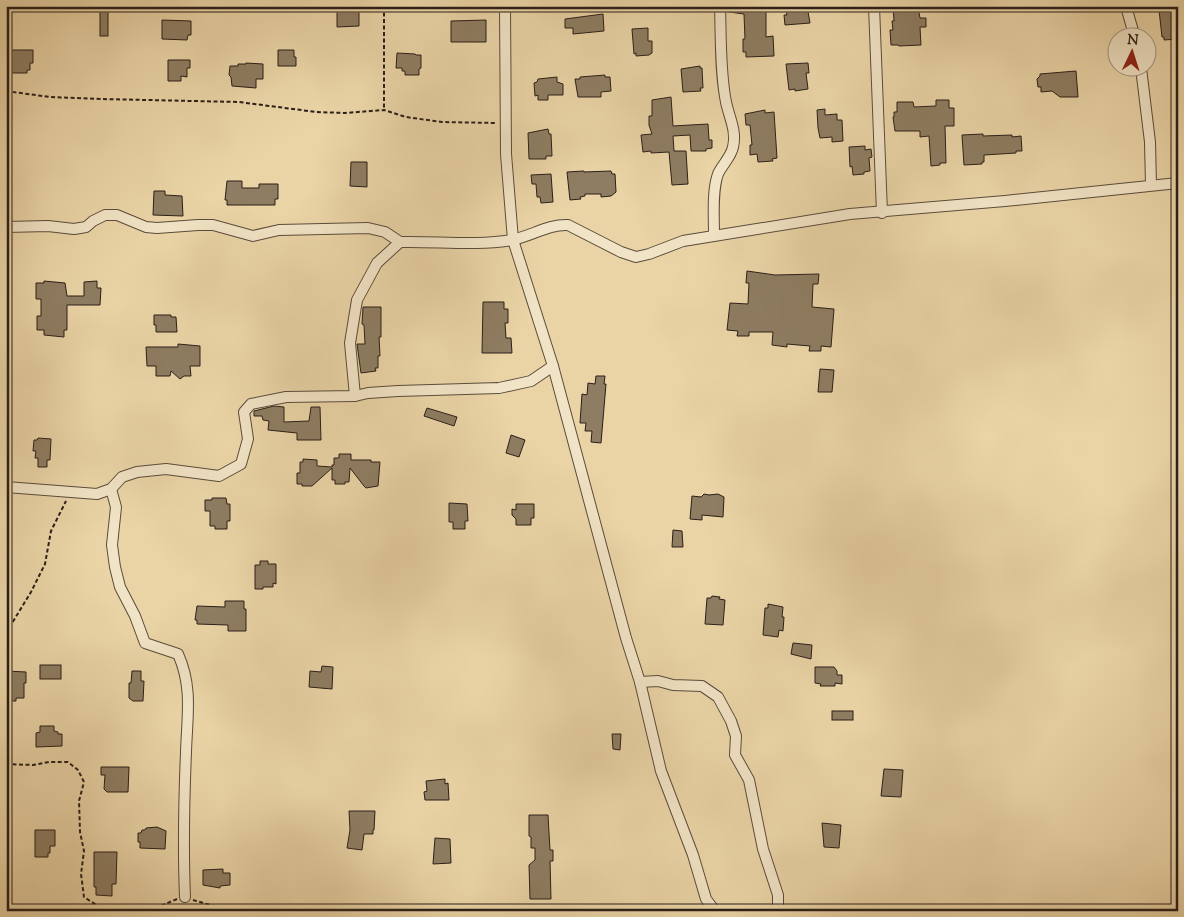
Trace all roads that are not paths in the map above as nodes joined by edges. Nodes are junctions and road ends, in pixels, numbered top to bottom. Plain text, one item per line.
1 (505, 6) edge
2 (720, 6) edge
3 (874, 6) edge
4 (1127, 6) edge
5 (1133, 28) edge
6 (1142, 78) edge
7 (1178, 183) edge
8 (1151, 185) junction
9 (882, 213) junction
10 (6, 227) edge
11 (714, 235) junction
12 (513, 240) junction
13 (400, 242) junction
14 (553, 366) junction
15 (356, 396) junction
16 (6, 487) edge
17 (111, 489) junction
18 (640, 682) junction
19 (185, 897) road end
20 (715, 911) edge
21 (778, 911) edge

1 - 12 street
2 - 11 street
3 - 9 street
4 - 5 street
6 - 8 street
7 - 8 street
8 - 9 street
9 - 11 street
10 - 13 street
11 - 12 street
12 - 13 street
12 - 14 street
13 - 15 street
14 - 15 street
14 - 18 street
15 - 17 street
16 - 17 street
17 - 19 street
18 - 20 street
18 - 21 street

